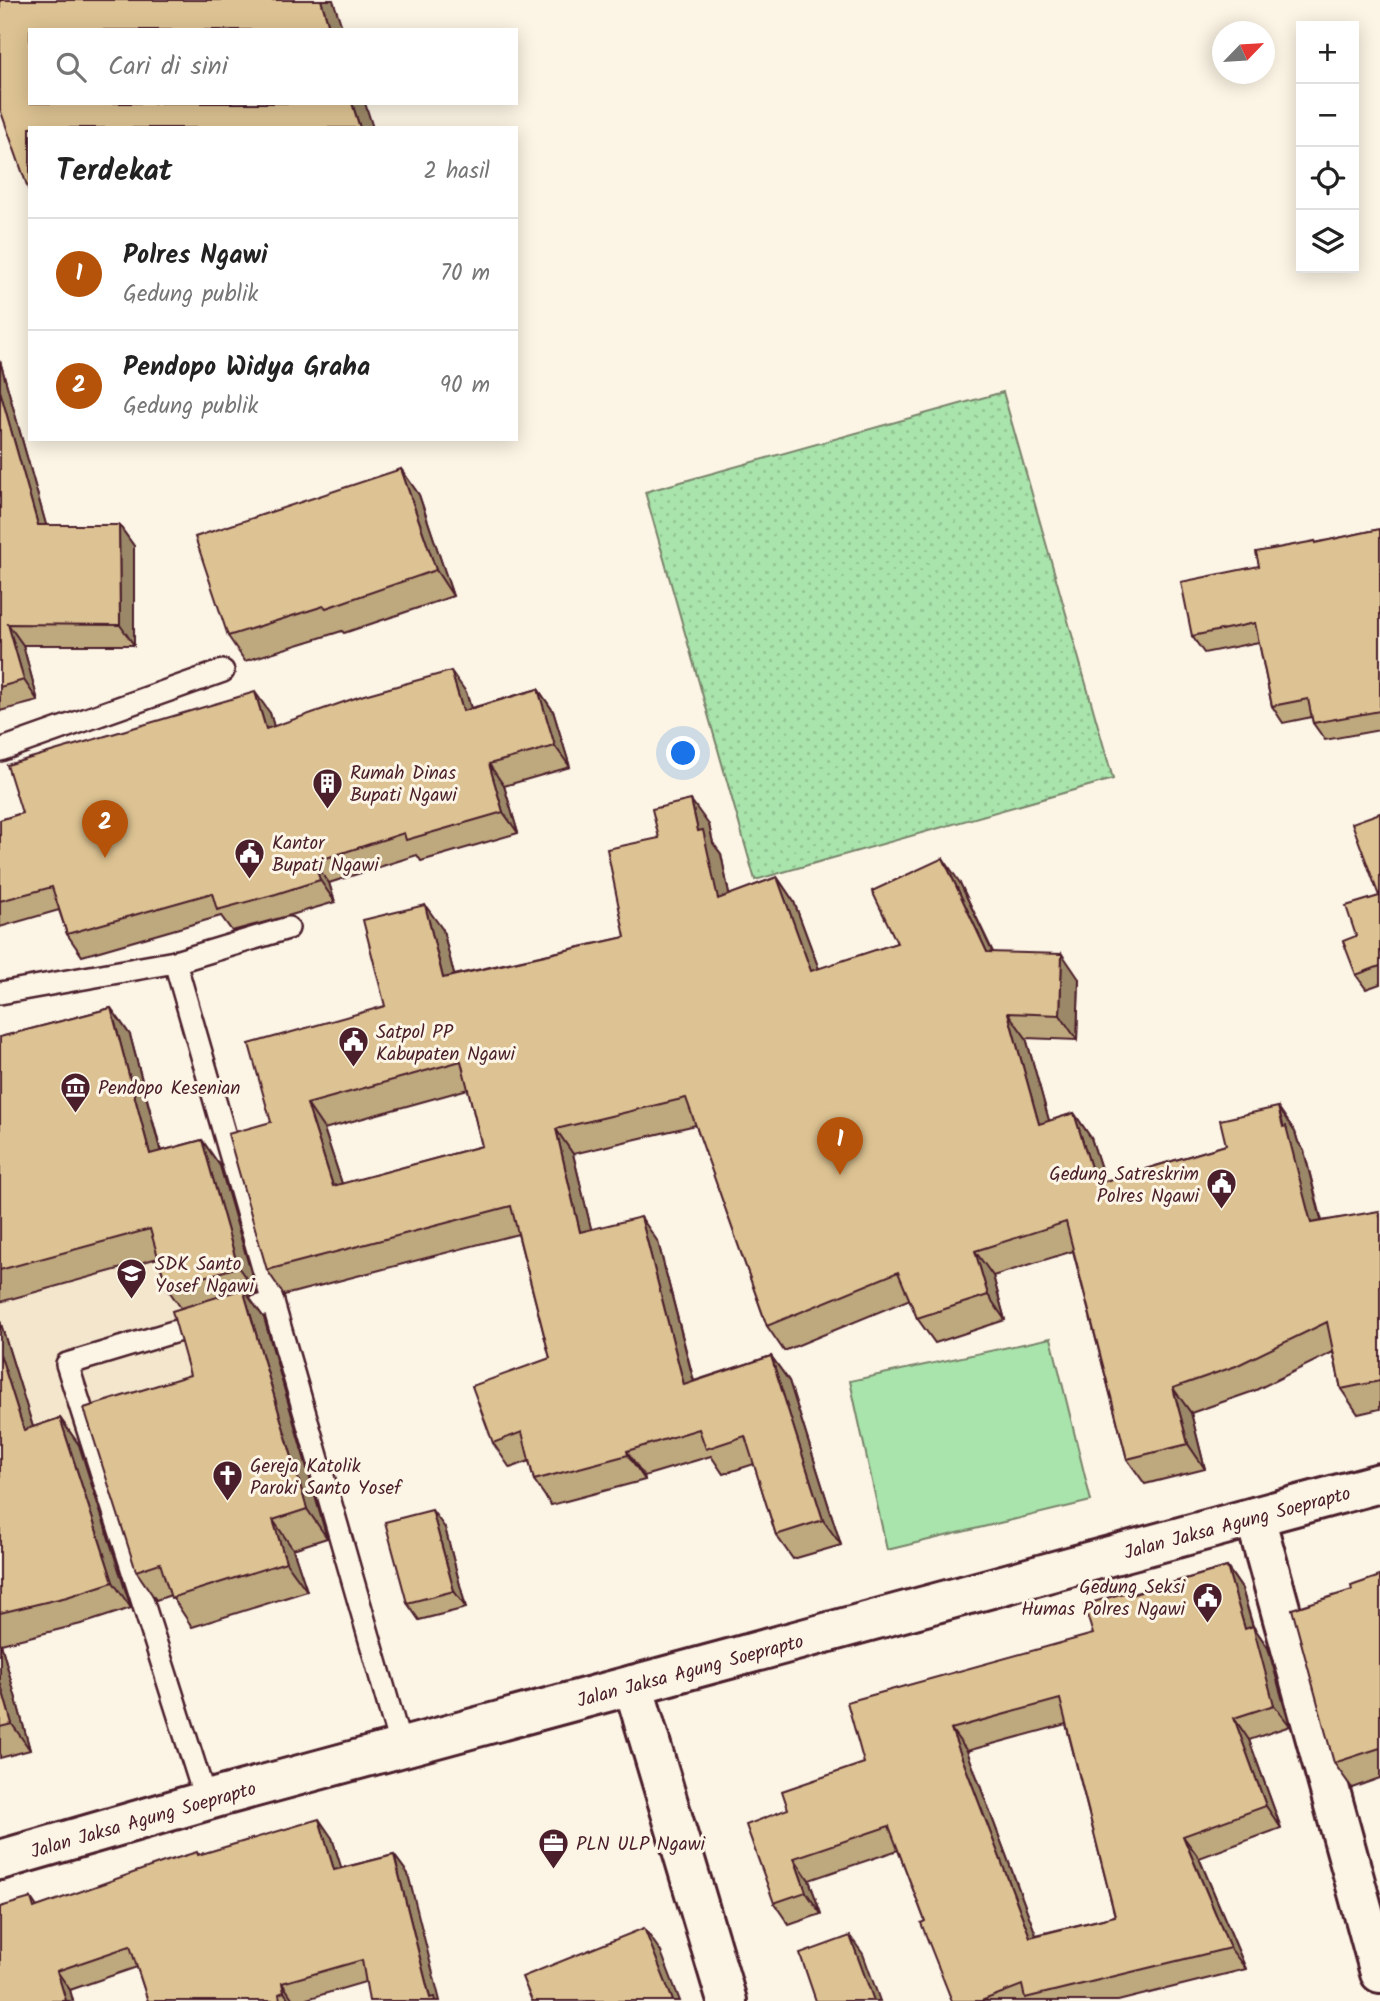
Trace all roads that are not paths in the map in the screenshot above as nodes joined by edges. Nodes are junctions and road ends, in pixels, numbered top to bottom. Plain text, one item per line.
1 (223, 671) dead end
2 (0, 750) edge
3 (288, 928) dead end
4 (175, 961) junction
5 (0, 993) edge
6 (273, 1302) junction
7 (1380, 1483) edge
8 (1255, 1517) junction
9 (633, 1685) junction
10 (401, 1748) junction
11 (206, 1801) junction
12 (0, 1860) edge
13 (1380, 1973) edge
14 (727, 2001) edge

1 - 2 lane
3 - 4 lane
4 - 5 lane
4 - 6 lane
6 - 10 lane
6 - 11 lane
7 - 8 main road, Jalan Jaksa Agung Soeprapto
8 - 9 main road, Jalan Jaksa Agung Soeprapto
8 - 13 main road
9 - 10 main road, Jalan Jaksa Agung Soeprapto
9 - 14 main road
10 - 11 main road, Jalan Jaksa Agung Soeprapto
11 - 12 main road, Jalan Jaksa Agung Soeprapto

